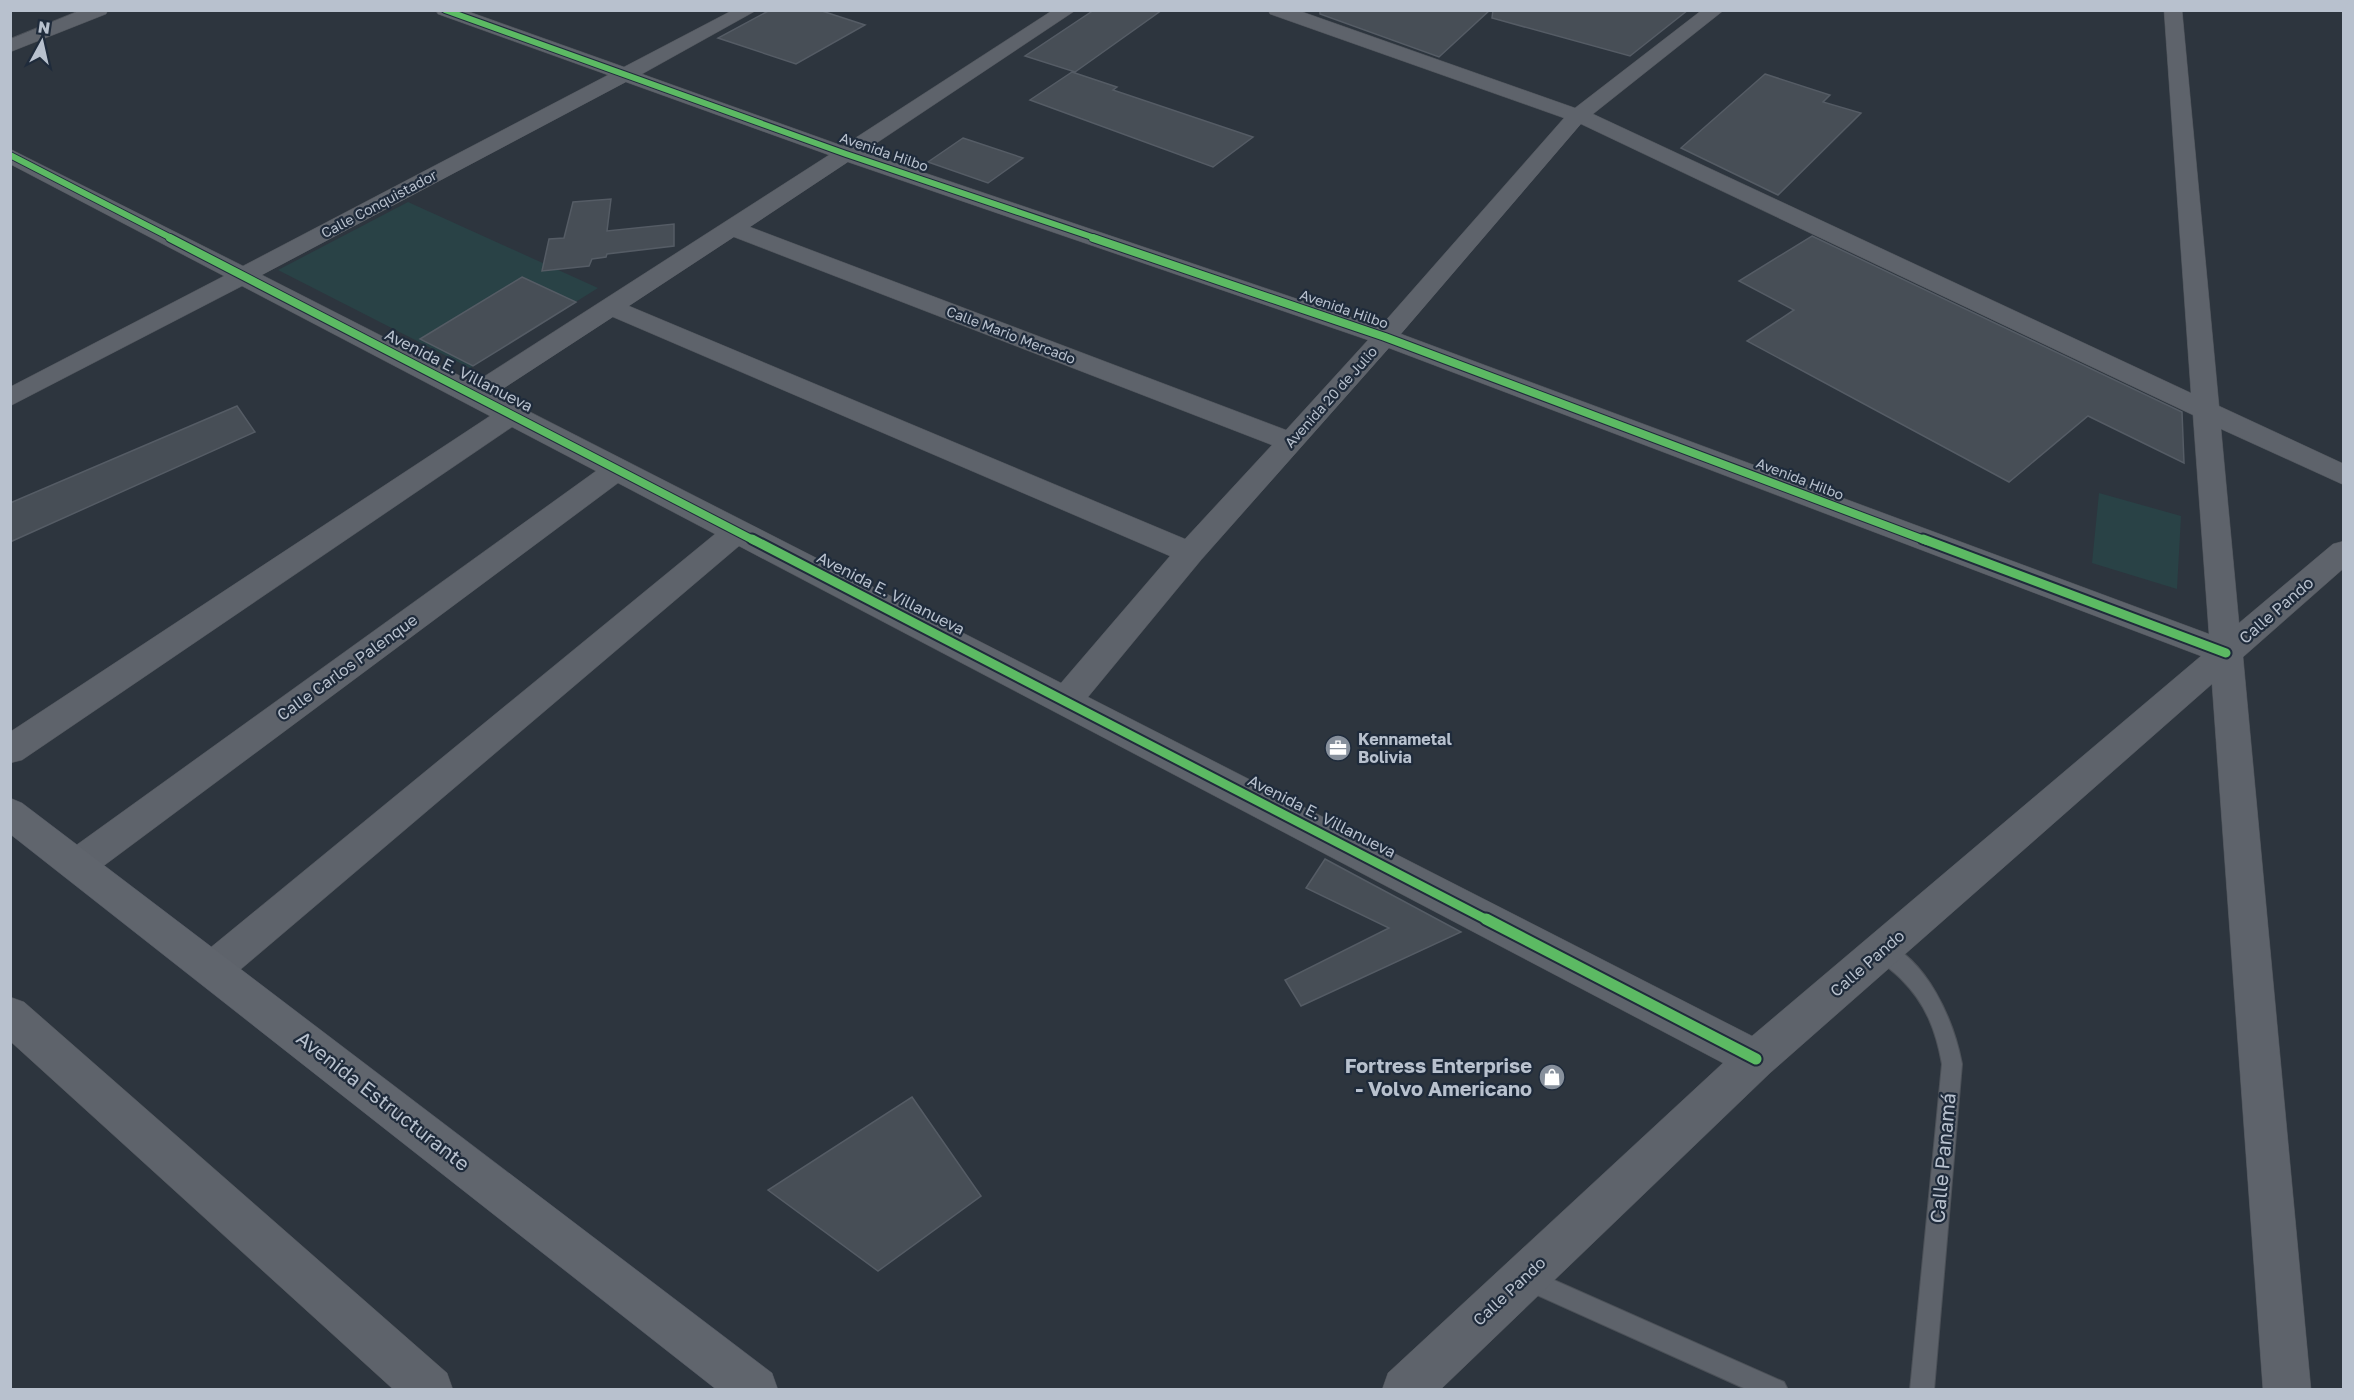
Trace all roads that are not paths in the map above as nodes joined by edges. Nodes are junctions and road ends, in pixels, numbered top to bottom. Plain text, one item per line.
1 (99, 10) edge
2 (446, 10) edge
3 (747, 10) edge
4 (1067, 10) edge
5 (1277, 10) edge
6 (1715, 10) edge
7 (2173, 10) edge
8 (10, 46) edge
9 (625, 75) junction
10 (1577, 116) junction
11 (846, 154) junction
12 (10, 155) edge
13 (732, 228) junction
14 (244, 276) junction
15 (611, 308) junction
16 (1385, 337) junction
17 (476, 395) junction
18 (10, 398) edge
19 (2207, 411) junction
20 (512, 414) junction
21 (1291, 442) junction
22 (618, 469) junction
23 (2343, 476) edge
24 (738, 531) junction
25 (2343, 551) edge
26 (1190, 554) junction
27 (2226, 653) junction
28 (1066, 700) junction
29 (10, 750) edge
30 (10, 813) edge
31 (77, 865) junction
32 (1882, 950) junction
33 (213, 969) junction
34 (10, 1015) edge
35 (1756, 1059) junction
36 (1524, 1277) junction
37 (430, 1389) edge
38 (755, 1389) edge
39 (1405, 1389) edge
40 (1776, 1389) edge
41 (1922, 1389) edge
42 (2288, 1389) edge

1 - 8 street
2 - 9 street, Avenida Hilbo
3 - 9 street, Calle Conquistador
4 - 11 street
5 - 10 street
6 - 10 street, Avenida 20 de Julio
7 - 19 street
9 - 11 street, Avenida Hilbo
9 - 14 street, Calle Conquistador
10 - 16 street, Avenida 20 de Julio
10 - 19 street
11 - 13 street
11 - 16 street, Avenida Hilbo
12 - 14 street, Avenida E. Villanueva
13 - 15 street
13 - 21 street, Calle Mario Mercado
14 - 17 street, Avenida E. Villanueva
14 - 18 street, Calle Conquistador
15 - 17 street
15 - 26 street
16 - 21 street, Avenida 20 de Julio
16 - 27 street, Avenida Hilbo
17 - 20 street, Avenida E. Villanueva
19 - 23 street
19 - 27 street
20 - 22 street, Avenida E. Villanueva
20 - 29 street
21 - 26 street, Avenida 20 de Julio
22 - 24 street, Avenida E. Villanueva
22 - 31 street, Calle Carlos Palenque
24 - 28 street, Avenida E. Villanueva
24 - 33 street
25 - 27 street, Calle Pando
26 - 28 street, Avenida 20 de Julio
27 - 32 street, Calle Pando
27 - 42 street
28 - 35 street, Avenida E. Villanueva
30 - 31 main road, Avenida Estructurante
31 - 33 main road, Avenida Estructurante
32 - 35 street, Calle Pando
32 - 41 lane, Calle Panamá
33 - 38 main road, Avenida Estructurante
34 - 37 street
35 - 36 street, Calle Pando
36 - 39 street, Calle Pando
36 - 40 lane

